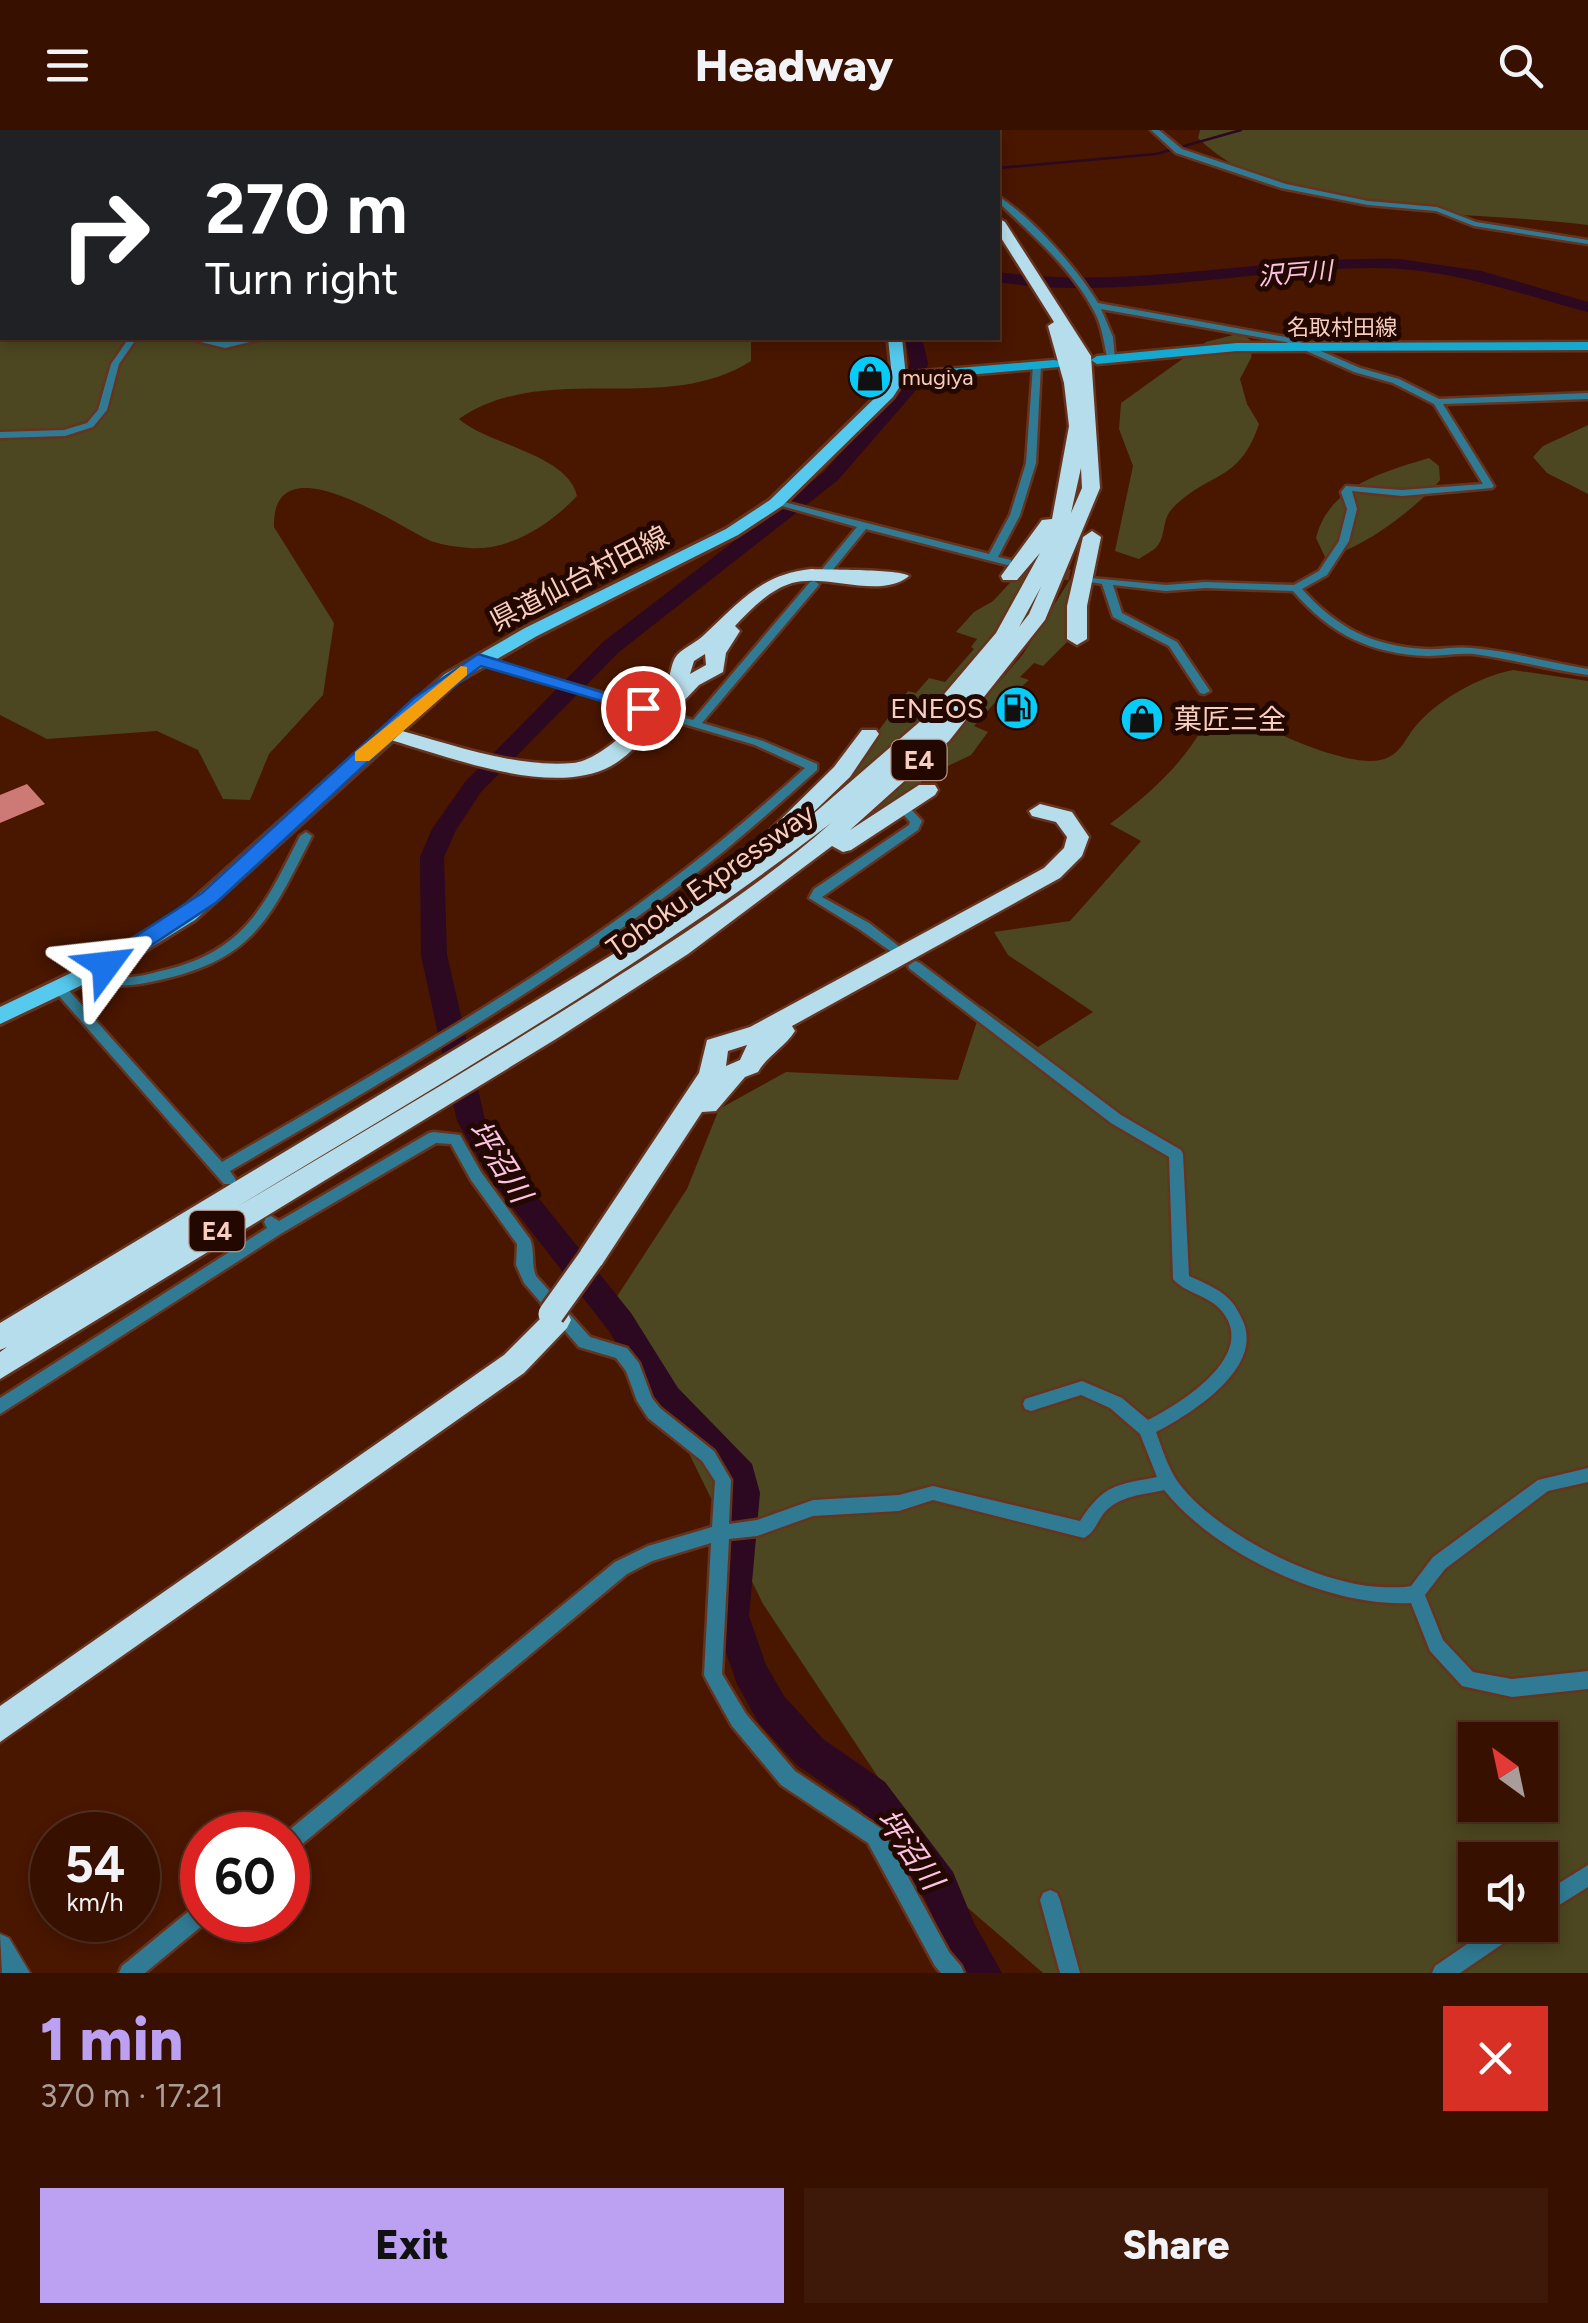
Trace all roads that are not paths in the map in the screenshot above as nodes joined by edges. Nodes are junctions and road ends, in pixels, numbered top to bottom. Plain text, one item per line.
1 (1155, 130) edge
2 (1000, 200) edge
3 (1000, 225) edge
4 (1000, 240) edge
5 (1588, 242) edge
6 (1041, 283) junction
7 (1093, 304) junction
8 (132, 340) edge
9 (199, 340) edge
10 (252, 340) edge
11 (895, 340) edge
12 (1305, 346) junction
13 (1588, 346) edge
14 (1104, 360) joint
15 (1054, 364) dead end
16 (1037, 366) junction
17 (901, 377) junction
18 (1588, 396) edge
19 (1437, 402) junction
20 (1085, 414) junction
21 (0, 436) edge
22 (780, 504) junction
23 (864, 526) junction
24 (992, 558) junction
25 (1008, 569) joint
26 (827, 570) dead end
27 (900, 576) dead end
28 (814, 584) dead end
29 (1296, 588) junction
30 (874, 596) dead end
31 (1077, 639) dead end
32 (478, 660) junction
33 (1588, 672) edge
34 (1204, 691) dead end
35 (643, 708) dead end
36 (671, 716) dead end
37 (696, 724) junction
38 (387, 733) junction
39 (870, 734) dead end
40 (812, 767) junction
41 (520, 772) junction
42 (828, 774) dead end
43 (927, 790) dead end
44 (1073, 793) dead end
45 (1040, 811) dead end
46 (907, 812) dead end
47 (306, 836) dead end
48 (896, 951) dead end
49 (915, 966) dead end
50 (94, 972) junction
51 (59, 988) junction
52 (0, 1016) edge
53 (492, 1045) junction
54 (429, 1077) junction
55 (594, 1261) junction
56 (554, 1317) junction
57 (0, 1338) edge
58 (0, 1367) edge
59 (1031, 1404) dead end
60 (0, 1408) edge
61 (1146, 1429) junction
62 (1588, 1475) edge
63 (1168, 1482) junction
64 (731, 1532) junction
65 (1416, 1594) junction
66 (1588, 1680) edge
67 (0, 1706) edge
68 (0, 1726) edge
69 (310, 1825) edge
70 (1588, 1874) edge
71 (1558, 1895) edge
72 (1050, 1900) dead end
73 (180, 1931) edge
74 (1488, 1942) edge
75 (0, 1947) edge
76 (16, 1973) edge
77 (130, 1973) edge
78 (954, 1973) edge
79 (1070, 1973) edge
80 (1442, 1973) edge

1 - 5 street
2 - 7 street
3 - 6 highway, Tohoku Expressway / E4
4 - 6 highway, Tohoku Expressway / E4
6 - 20 highway, Tohoku Expressway / E4
7 - 12 street
7 - 14 street
8 - 21 street
9 - 10 street
11 - 17 main road
12 - 13 main road, 名取村田線
12 - 14 main road, 名取村田線
12 - 19 street
15 - 16 main road
16 - 17 main road
16 - 24 street
17 - 22 main road, 県道仙台村田線
18 - 19 street
19 - 29 street
20 - 25 highway
20 - 31 highway
20 - 53 highway, Tohoku Expressway / E4
22 - 23 street
22 - 32 main road, 県道仙台村田線
23 - 24 street
23 - 26 street
24 - 25 street
27 - 41 highway
28 - 37 street
29 - 33 street
29 - 34 street
30 - 41 highway
32 - 35 street
32 - 38 main road, 県道仙台村田線
36 - 37 street
37 - 40 street
38 - 41 highway
38 - 50 main road, 県道仙台村田線
39 - 53 highway
40 - 42 street
40 - 53 street
43 - 53 highway
44 - 55 highway
45 - 55 highway
46 - 48 street
47 - 50 street
49 - 61 street
50 - 51 main road, 県道仙台村田線
51 - 52 main road, 県道仙台村田線
51 - 54 street
53 - 54 highway, Tohoku Expressway / E4
53 - 54 street
54 - 57 highway, Tohoku Expressway / E4
54 - 58 highway, Tohoku Expressway / E4
55 - 56 highway
56 - 67 highway
56 - 68 highway
59 - 61 street
60 - 64 street
61 - 63 street
62 - 65 street
63 - 64 street
63 - 65 street
64 - 69 street
64 - 78 street
65 - 66 street
70 - 71 street
72 - 79 street
73 - 77 street
74 - 80 street
75 - 76 street

